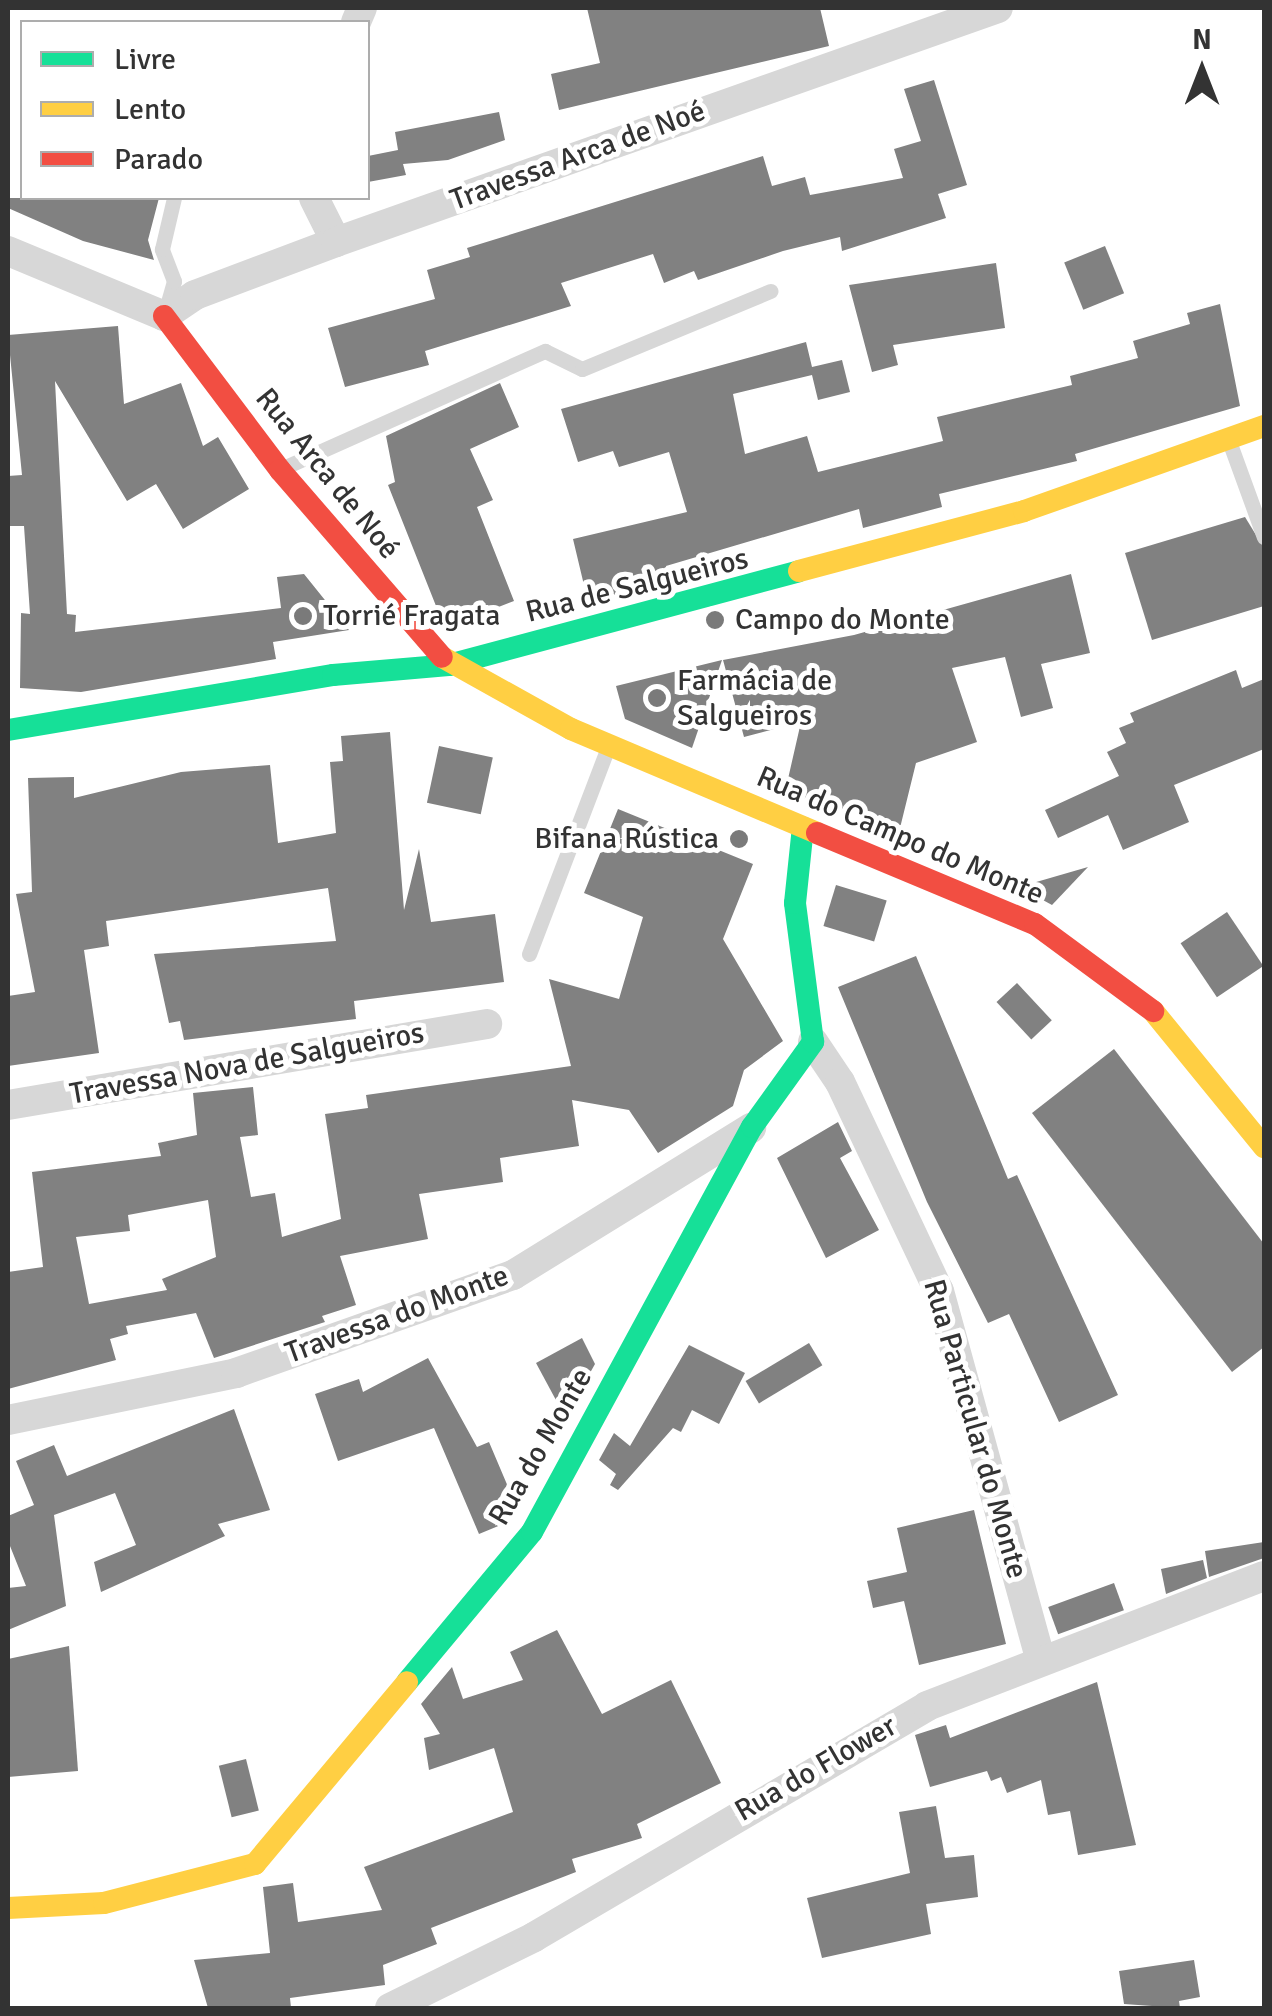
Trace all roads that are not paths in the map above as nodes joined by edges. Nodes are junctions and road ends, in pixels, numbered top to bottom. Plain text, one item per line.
1 (998, 8) edge
2 (174, 200) edge
3 (315, 200) edge
4 (336, 242) junction
5 (8, 251) edge
6 (770, 291) dead end
7 (164, 316) junction
8 (1264, 426) edge
9 (1229, 441) junction
10 (280, 470) junction
11 (1264, 537) edge
12 (449, 665) junction
13 (8, 730) edge
14 (609, 744) junction
15 (803, 827) junction
16 (528, 954) dead end
17 (487, 1024) dead end
18 (813, 1042) junction
19 (8, 1105) edge
20 (752, 1127) junction
21 (1264, 1147) edge
22 (8, 1420) edge
23 (1264, 1576) edge
24 (1041, 1661) junction
25 (8, 1908) edge
26 (390, 2008) edge

1 - 4 street, Travessa Arca de Noé
2 - 7 lane
3 - 4 street
4 - 7 street, Travessa Arca de Noé
5 - 7 street
6 - 10 lane
7 - 10 street, Rua Arca de Noé
8 - 9 street, Rua de Salgueiros
9 - 11 lane
9 - 12 street, Rua de Salgueiros
10 - 12 street, Rua Arca de Noé
12 - 13 street, Rua de Salgueiros
12 - 14 street, Rua do Campo do Monte
14 - 15 street, Rua do Campo do Monte
14 - 16 lane
15 - 18 street
15 - 21 street, Rua do Campo do Monte
17 - 19 street, Travessa Nova de Salgueiros
18 - 20 street, Rua do Monte
18 - 24 street, Rua Particular do Monte
20 - 22 street, Travessa do Monte
20 - 25 street, Rua do Monte
23 - 24 street, Rua do Flower
24 - 26 street, Rua do Flower

